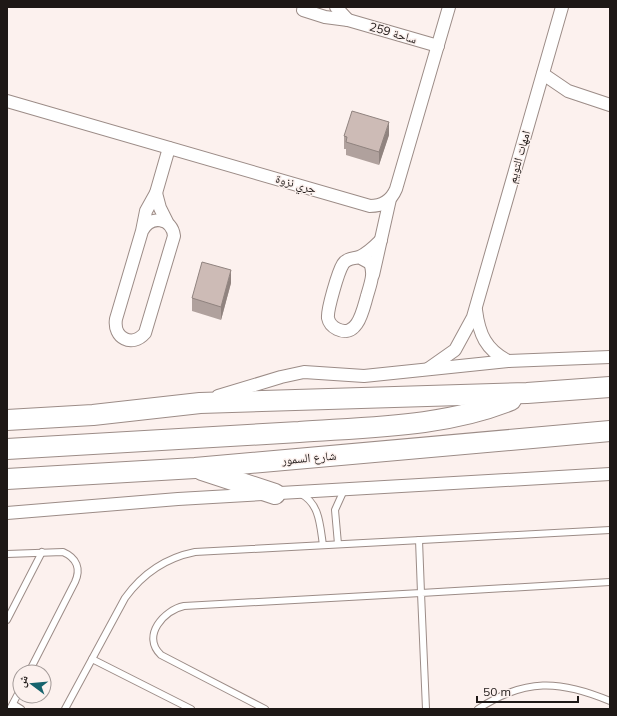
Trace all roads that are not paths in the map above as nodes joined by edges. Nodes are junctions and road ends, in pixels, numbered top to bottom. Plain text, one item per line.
1 (318, 7) edge
2 (336, 7) edge
3 (449, 7) edge
4 (562, 7) edge
5 (298, 8) edge
6 (348, 20) junction
7 (438, 46) junction
8 (543, 74) junction
9 (7, 100) edge
10 (610, 104) edge
11 (169, 148) junction
12 (156, 193) junction
13 (390, 199) junction
14 (167, 222) junction
15 (142, 231) junction
16 (381, 240) junction
17 (359, 257) junction
18 (373, 276) junction
19 (475, 307) junction
20 (610, 356) edge
21 (508, 361) junction
22 (425, 371) junction
23 (610, 387) edge
24 (527, 393) junction
25 (200, 403) junction
26 (7, 420) edge
27 (610, 431) edge
28 (7, 449) edge
29 (195, 468) junction
30 (610, 474) edge
31 (7, 479) edge
32 (344, 490) junction
33 (298, 492) junction
34 (275, 494) junction
35 (7, 513) edge
36 (610, 530) edge
37 (419, 540) junction
38 (338, 544) junction
39 (322, 545) junction
40 (42, 552) junction
41 (7, 554) edge
42 (610, 582) edge
43 (421, 593) junction
44 (7, 620) edge
45 (92, 659) junction
46 (33, 664) edge
47 (610, 701) edge
48 (12, 706) edge
49 (21, 709) edge
50 (65, 709) edge
51 (191, 709) edge
52 (265, 709) edge
53 (426, 709) edge
54 (478, 709) edge

1 - 5 street, ساحة 259
2 - 6 street
3 - 7 street
4 - 8 street, امهات التويم
5 - 6 street, ساحة 259
6 - 7 street, ساحة 259
7 - 13 street
8 - 10 street
8 - 19 street, امهات التويم
9 - 11 street, جري نزوة
11 - 12 street
11 - 13 street, جري نزوة
12 - 14 street
12 - 15 street
13 - 16 street
14 - 15 street
14 - 15 street
16 - 17 street
16 - 18 street
17 - 18 street
17 - 18 street
19 - 21 street, امهات التويم
19 - 22 street, امهات التويم
20 - 21 street
21 - 22 street
22 - 25 street
23 - 24 main road
24 - 25 main road
24 - 28 main road
25 - 26 main road
27 - 29 main road, شارع السمور
29 - 31 main road, شارع السمور
29 - 34 main road
30 - 32 street
32 - 33 street
32 - 38 lane
33 - 34 street
33 - 39 lane
34 - 35 street
36 - 37 lane
37 - 38 lane
37 - 43 lane
38 - 39 lane
39 - 45 lane
40 - 41 lane
40 - 44 lane
40 - 46 lane
42 - 43 lane
43 - 52 lane
43 - 53 lane
45 - 50 lane
45 - 51 lane
47 - 54 lane
48 - 49 lane

